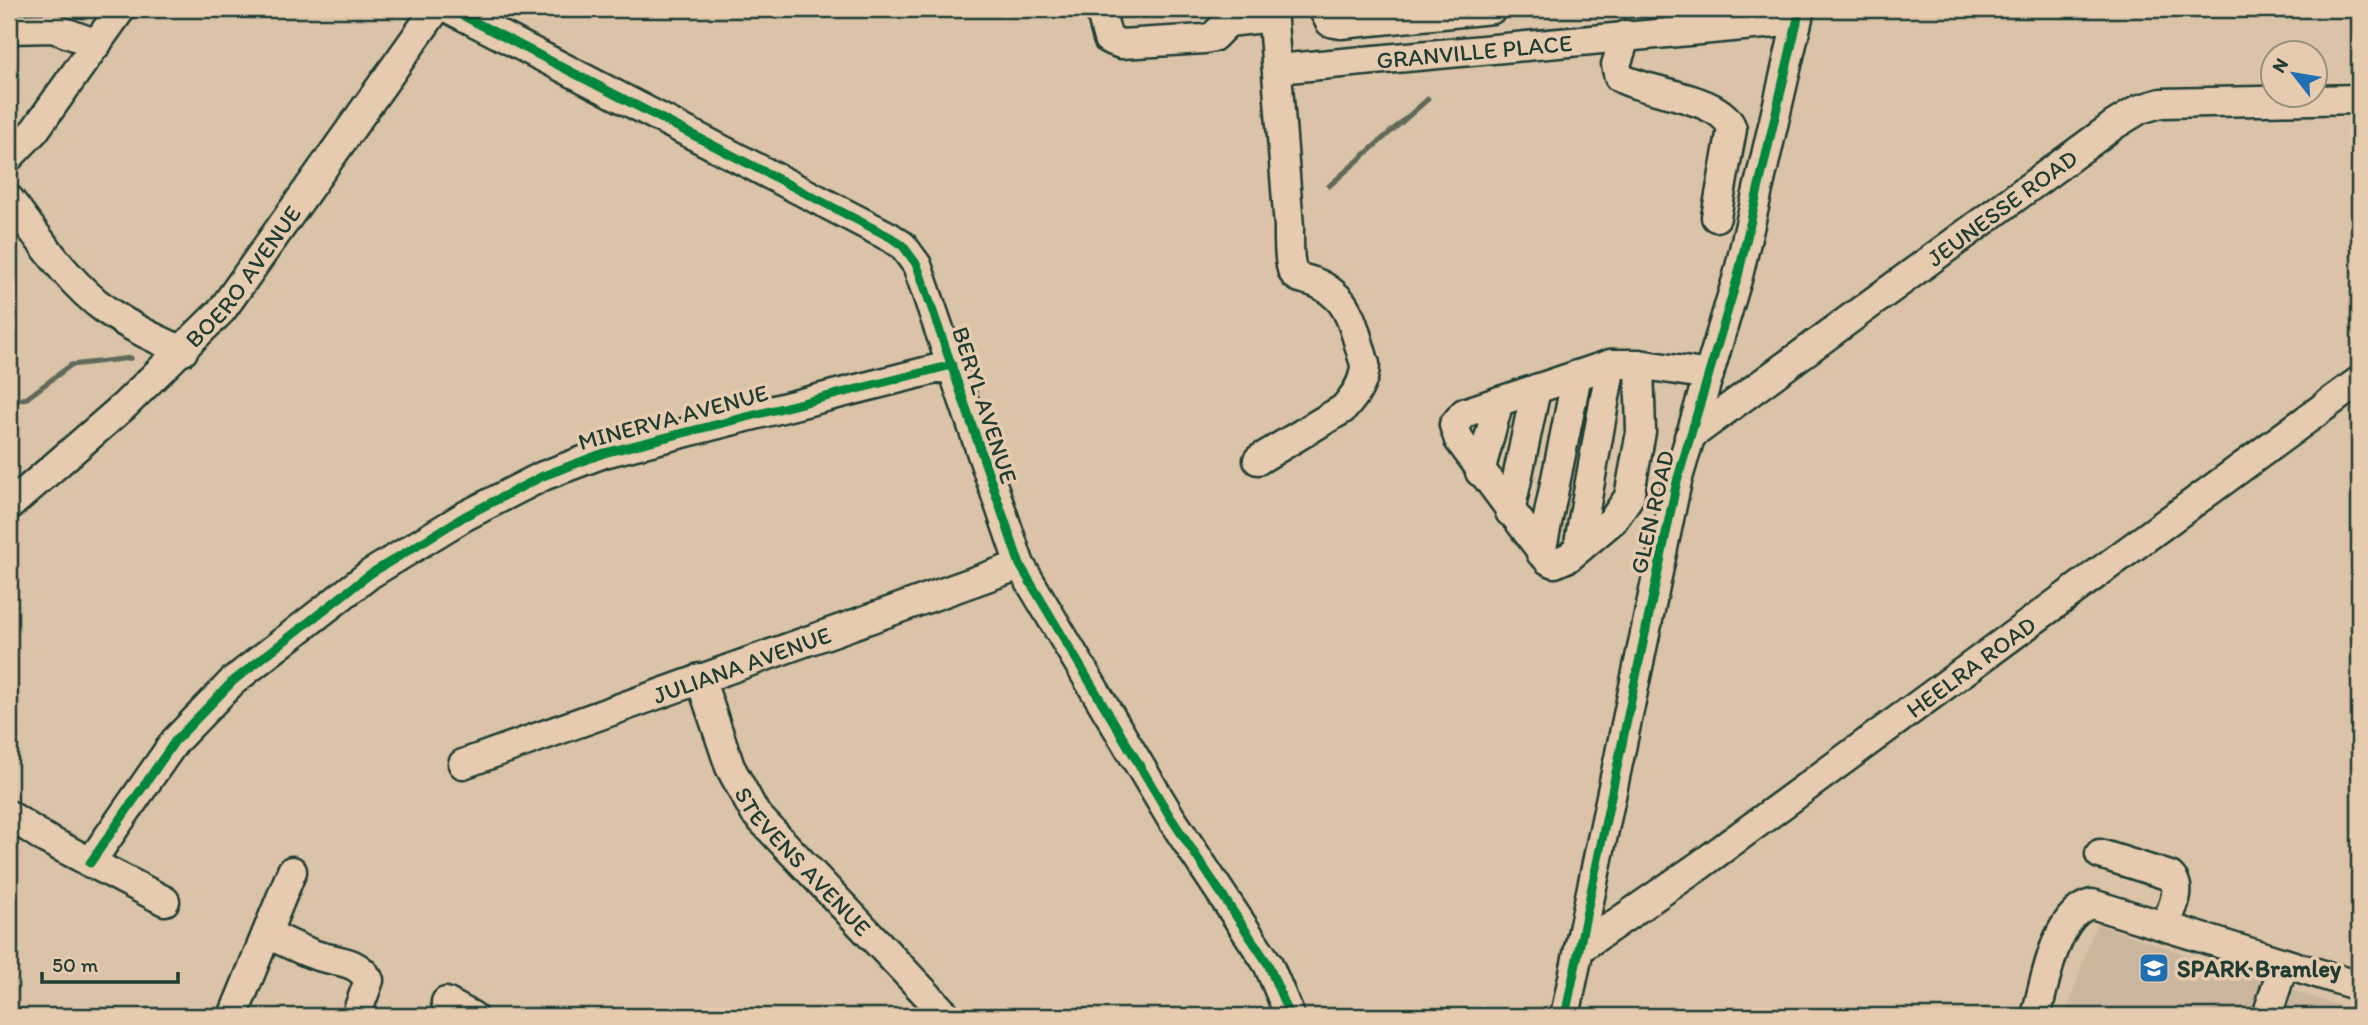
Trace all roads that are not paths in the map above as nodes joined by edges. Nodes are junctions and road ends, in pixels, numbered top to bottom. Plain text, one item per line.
1 (121, 9) edge
2 (436, 9) edge
3 (450, 9) edge
4 (1100, 9) edge
5 (1322, 9) edge
6 (1492, 9) edge
7 (1505, 9) edge
8 (1273, 13) edge
9 (1227, 15) edge
10 (1798, 15) edge
11 (42, 18) edge
12 (1656, 21) edge
13 (9, 29) edge
14 (1626, 36) junction
15 (97, 44) junction
16 (1506, 47) junction
17 (1277, 69) junction
18 (2359, 100) edge
19 (9, 157) edge
20 (9, 200) edge
21 (1716, 217) dead end
22 (183, 351) junction
23 (1625, 364) junction
24 (952, 365) junction
25 (1577, 375) junction
26 (1709, 375) junction
27 (2359, 381) edge
28 (1536, 388) junction
29 (1499, 401) junction
30 (1689, 437) junction
31 (1258, 460) dead end
32 (1480, 472) junction
33 (9, 506) edge
34 (1510, 512) junction
35 (1578, 549) junction
36 (1541, 553) junction
37 (1020, 565) junction
38 (700, 678) junction
39 (463, 764) dead end
40 (9, 815) edge
41 (2100, 854) dead end
42 (90, 863) junction
43 (292, 871) dead end
44 (165, 901) dead end
45 (2166, 924) junction
46 (268, 934) junction
47 (1579, 949) junction
48 (2284, 963) junction
49 (2359, 986) edge
50 (446, 1002) dead end
51 (233, 1016) edge
52 (356, 1016) edge
53 (472, 1016) edge
54 (947, 1016) edge
55 (1290, 1016) edge
56 (1565, 1016) edge
57 (2036, 1016) edge
58 (2267, 1016) edge

1 - 15 street
2 - 22 street, BOERO AVENUE
3 - 24 street, BERYL AVENUE
4 - 9 street
5 - 6 street
7 - 16 street
8 - 9 street
8 - 17 street
10 - 12 street, GRANVILLE PLACE
10 - 26 street, GLEN ROAD
11 - 13 street
11 - 15 street
12 - 14 street, GRANVILLE PLACE
14 - 16 street, GRANVILLE PLACE
14 - 21 street
15 - 19 street
16 - 17 street, GRANVILLE PLACE
17 - 31 street
18 - 30 street, JEUNESSE ROAD
20 - 22 street
22 - 33 street, BOERO AVENUE
23 - 25 street
23 - 26 street
23 - 35 street
23 - 35 street
24 - 37 street, BERYL AVENUE
24 - 42 street, MINERVA AVENUE
25 - 28 street
25 - 36 street
26 - 30 street, GLEN ROAD
27 - 47 street, HEELRA ROAD
28 - 29 street
28 - 34 street
29 - 32 street
29 - 32 street
30 - 47 street, GLEN ROAD
32 - 34 street
34 - 36 street
35 - 36 street
37 - 38 street, JULIANA AVENUE
37 - 55 street, BERYL AVENUE
38 - 39 street, JULIANA AVENUE
38 - 54 street, STEVENS AVENUE
40 - 42 street
41 - 45 street
42 - 44 street
43 - 46 street
45 - 48 street
45 - 57 street
46 - 51 street
46 - 52 street
47 - 56 street, GLEN ROAD
48 - 49 street
48 - 58 street
50 - 53 street

